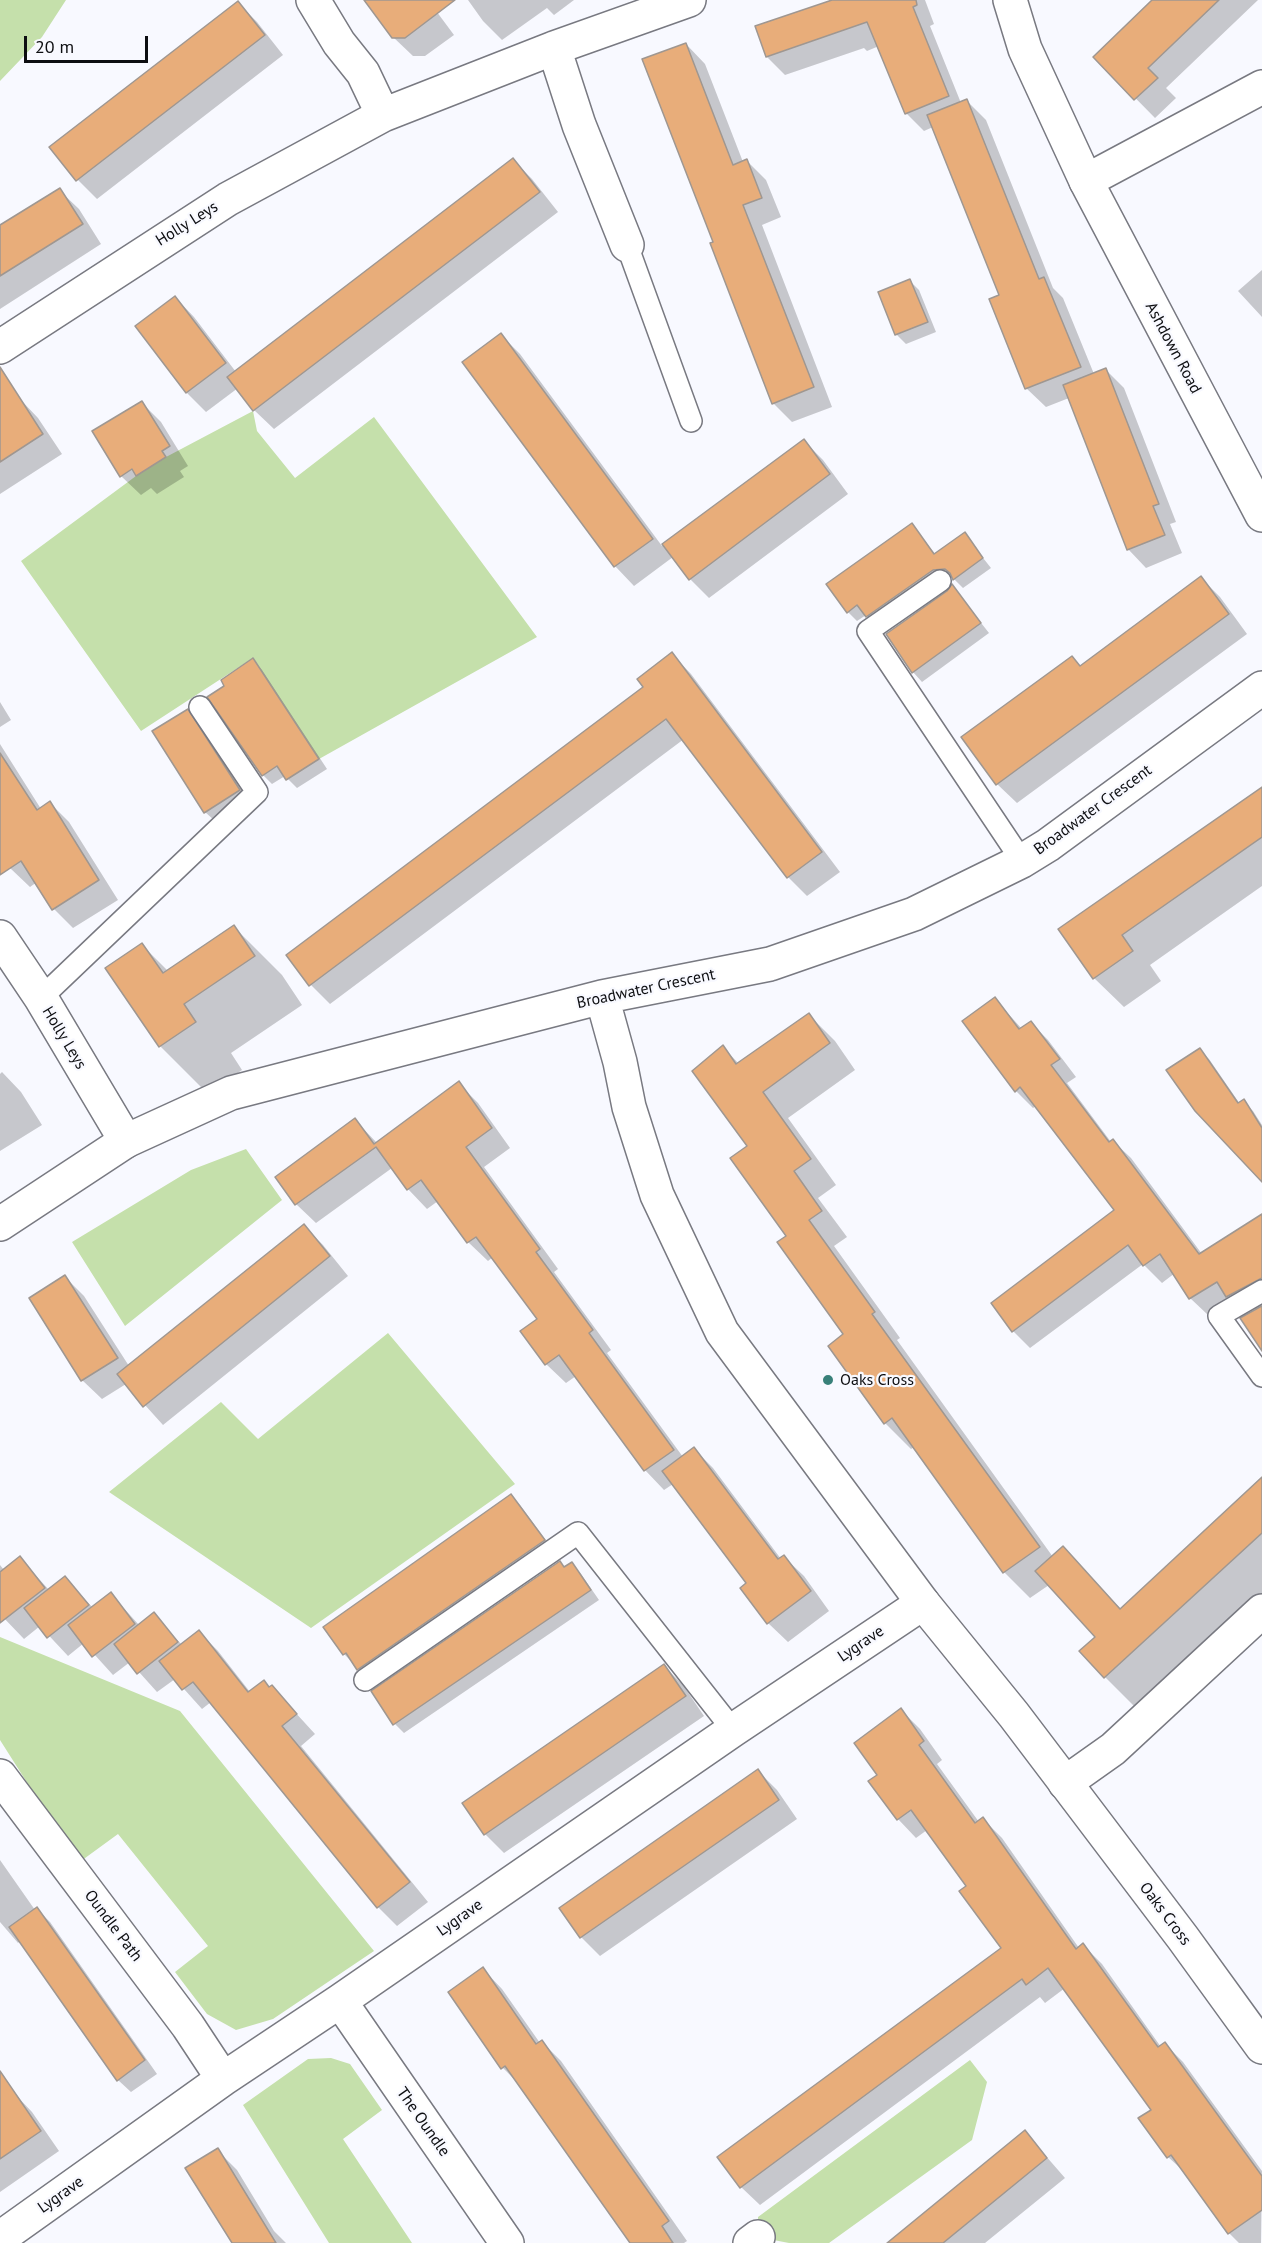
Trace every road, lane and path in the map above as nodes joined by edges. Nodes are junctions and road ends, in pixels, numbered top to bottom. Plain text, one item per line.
1 (313, 0) edge
2 (689, 0) edge
3 (1010, 0) edge
4 (554, 48) junction
5 (1262, 87) edge
6 (383, 115) junction
7 (1086, 181) junction
8 (627, 245) joint
9 (0, 347) edge
10 (691, 421) dead end
11 (1262, 515) edge
12 (940, 581) dead end
13 (1262, 688) edge
14 (200, 707) dead end
15 (1022, 861) junction
16 (0, 939) edge
17 (602, 997) junction
18 (41, 998) junction
19 (126, 1141) junction
20 (0, 1224) edge
21 (1262, 1291) edge
22 (1262, 1376) edge
23 (923, 1603) junction
24 (1262, 1611) edge
25 (365, 1680) dead end
26 (733, 1730) junction
27 (0, 1776) edge
28 (1065, 1783) junction
29 (340, 2001) junction
30 (1262, 2048) edge
31 (223, 2079) junction
32 (0, 2238) edge
33 (507, 2243) edge

1 - 6 street
2 - 4 street, Holly Leys
3 - 7 street, Ashdown Road
4 - 6 street, Holly Leys
4 - 8 street
5 - 7 street
6 - 9 street, Holly Leys
7 - 11 street, Ashdown Road
8 - 10 lane
12 - 15 lane
13 - 15 street, Broadwater Crescent
14 - 18 lane
15 - 17 street, Broadwater Crescent
16 - 18 street, Holly Leys
17 - 19 street, Broadwater Crescent
17 - 23 street, Oaks Cross
18 - 19 street, Holly Leys
19 - 20 street, Broadwater Crescent
21 - 22 lane
23 - 26 street, Lygrave
23 - 28 street, Oaks Cross
24 - 28 street
25 - 26 lane
26 - 29 street, Lygrave
27 - 31 street, Oundle Path
28 - 30 street, Oaks Cross
29 - 31 street, Lygrave
29 - 33 street, The Oundle
31 - 32 street, Lygrave

